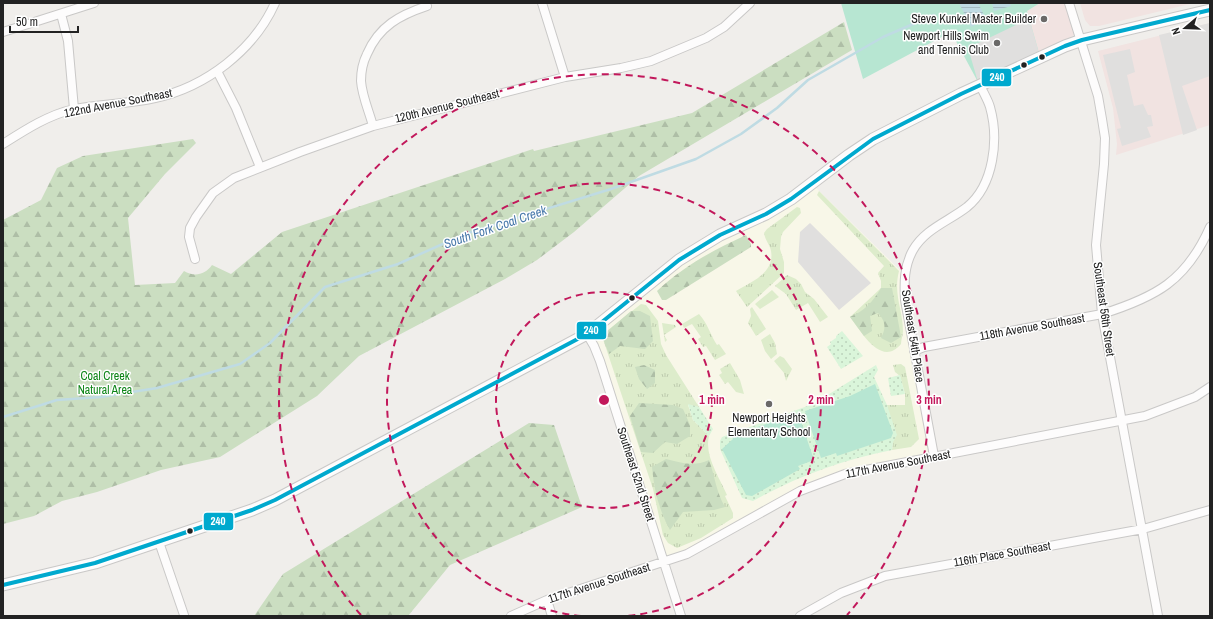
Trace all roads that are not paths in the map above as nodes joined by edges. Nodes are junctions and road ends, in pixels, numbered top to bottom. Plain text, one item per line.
1 (94, 3) edge
2 (275, 3) edge
3 (542, 3) edge
4 (750, 3) edge
5 (1069, 3) edge
6 (427, 6) dead end
7 (1210, 10) edge
8 (61, 14) junction
9 (3, 32) edge
10 (1082, 40) junction
11 (217, 71) junction
12 (565, 77) junction
13 (980, 85) junction
14 (74, 109) junction
15 (373, 126) junction
16 (3, 144) edge
17 (260, 167) junction
18 (1210, 227) edge
19 (195, 259) dead end
20 (1102, 314) junction
21 (587, 334) junction
22 (914, 351) junction
23 (1210, 387) edge
24 (1122, 420) junction
25 (934, 456) junction
26 (1210, 510) edge
27 (1143, 529) junction
28 (159, 542) junction
29 (664, 562) junction
30 (3, 586) edge
31 (546, 600) junction
32 (184, 615) dead end
33 (511, 616) edge
34 (552, 616) edge
35 (681, 616) edge
36 (800, 616) edge
37 (1158, 616) edge

1 - 8 street
2 - 11 street, 122nd Avenue Southeast
3 - 12 street
4 - 12 street, 120th Avenue Southeast
5 - 10 street, Southeast 56th Street
6 - 15 street
7 - 10 street
8 - 9 street
8 - 14 street
10 - 13 street
10 - 20 street, Southeast 56th Street
11 - 14 street, 122nd Avenue Southeast
11 - 17 street
12 - 15 street, 120th Avenue Southeast
13 - 21 street
13 - 22 street, Southeast 54th Place
14 - 16 street, 122nd Avenue Southeast
15 - 17 street, 120th Avenue Southeast
17 - 19 street, 120th Avenue Southeast
18 - 20 street, 118th Avenue Southeast
20 - 22 street, 118th Avenue Southeast
20 - 24 street, Southeast 56th Street
21 - 28 street
21 - 29 street, Southeast 52nd Street
22 - 25 street, Southeast 54th Place
23 - 24 street, 117th Avenue Southeast
24 - 25 street, 117th Avenue Southeast
24 - 27 street, Southeast 56th Street
25 - 29 street, 117th Avenue Southeast
26 - 27 street, 116th Place Southeast
27 - 36 street, 116th Place Southeast
27 - 37 street, Southeast 56th Street
28 - 30 street
28 - 32 street
29 - 31 street, 117th Avenue Southeast
29 - 35 street, Southeast 52nd Street
31 - 33 street, 117th Avenue Southeast
31 - 34 street

